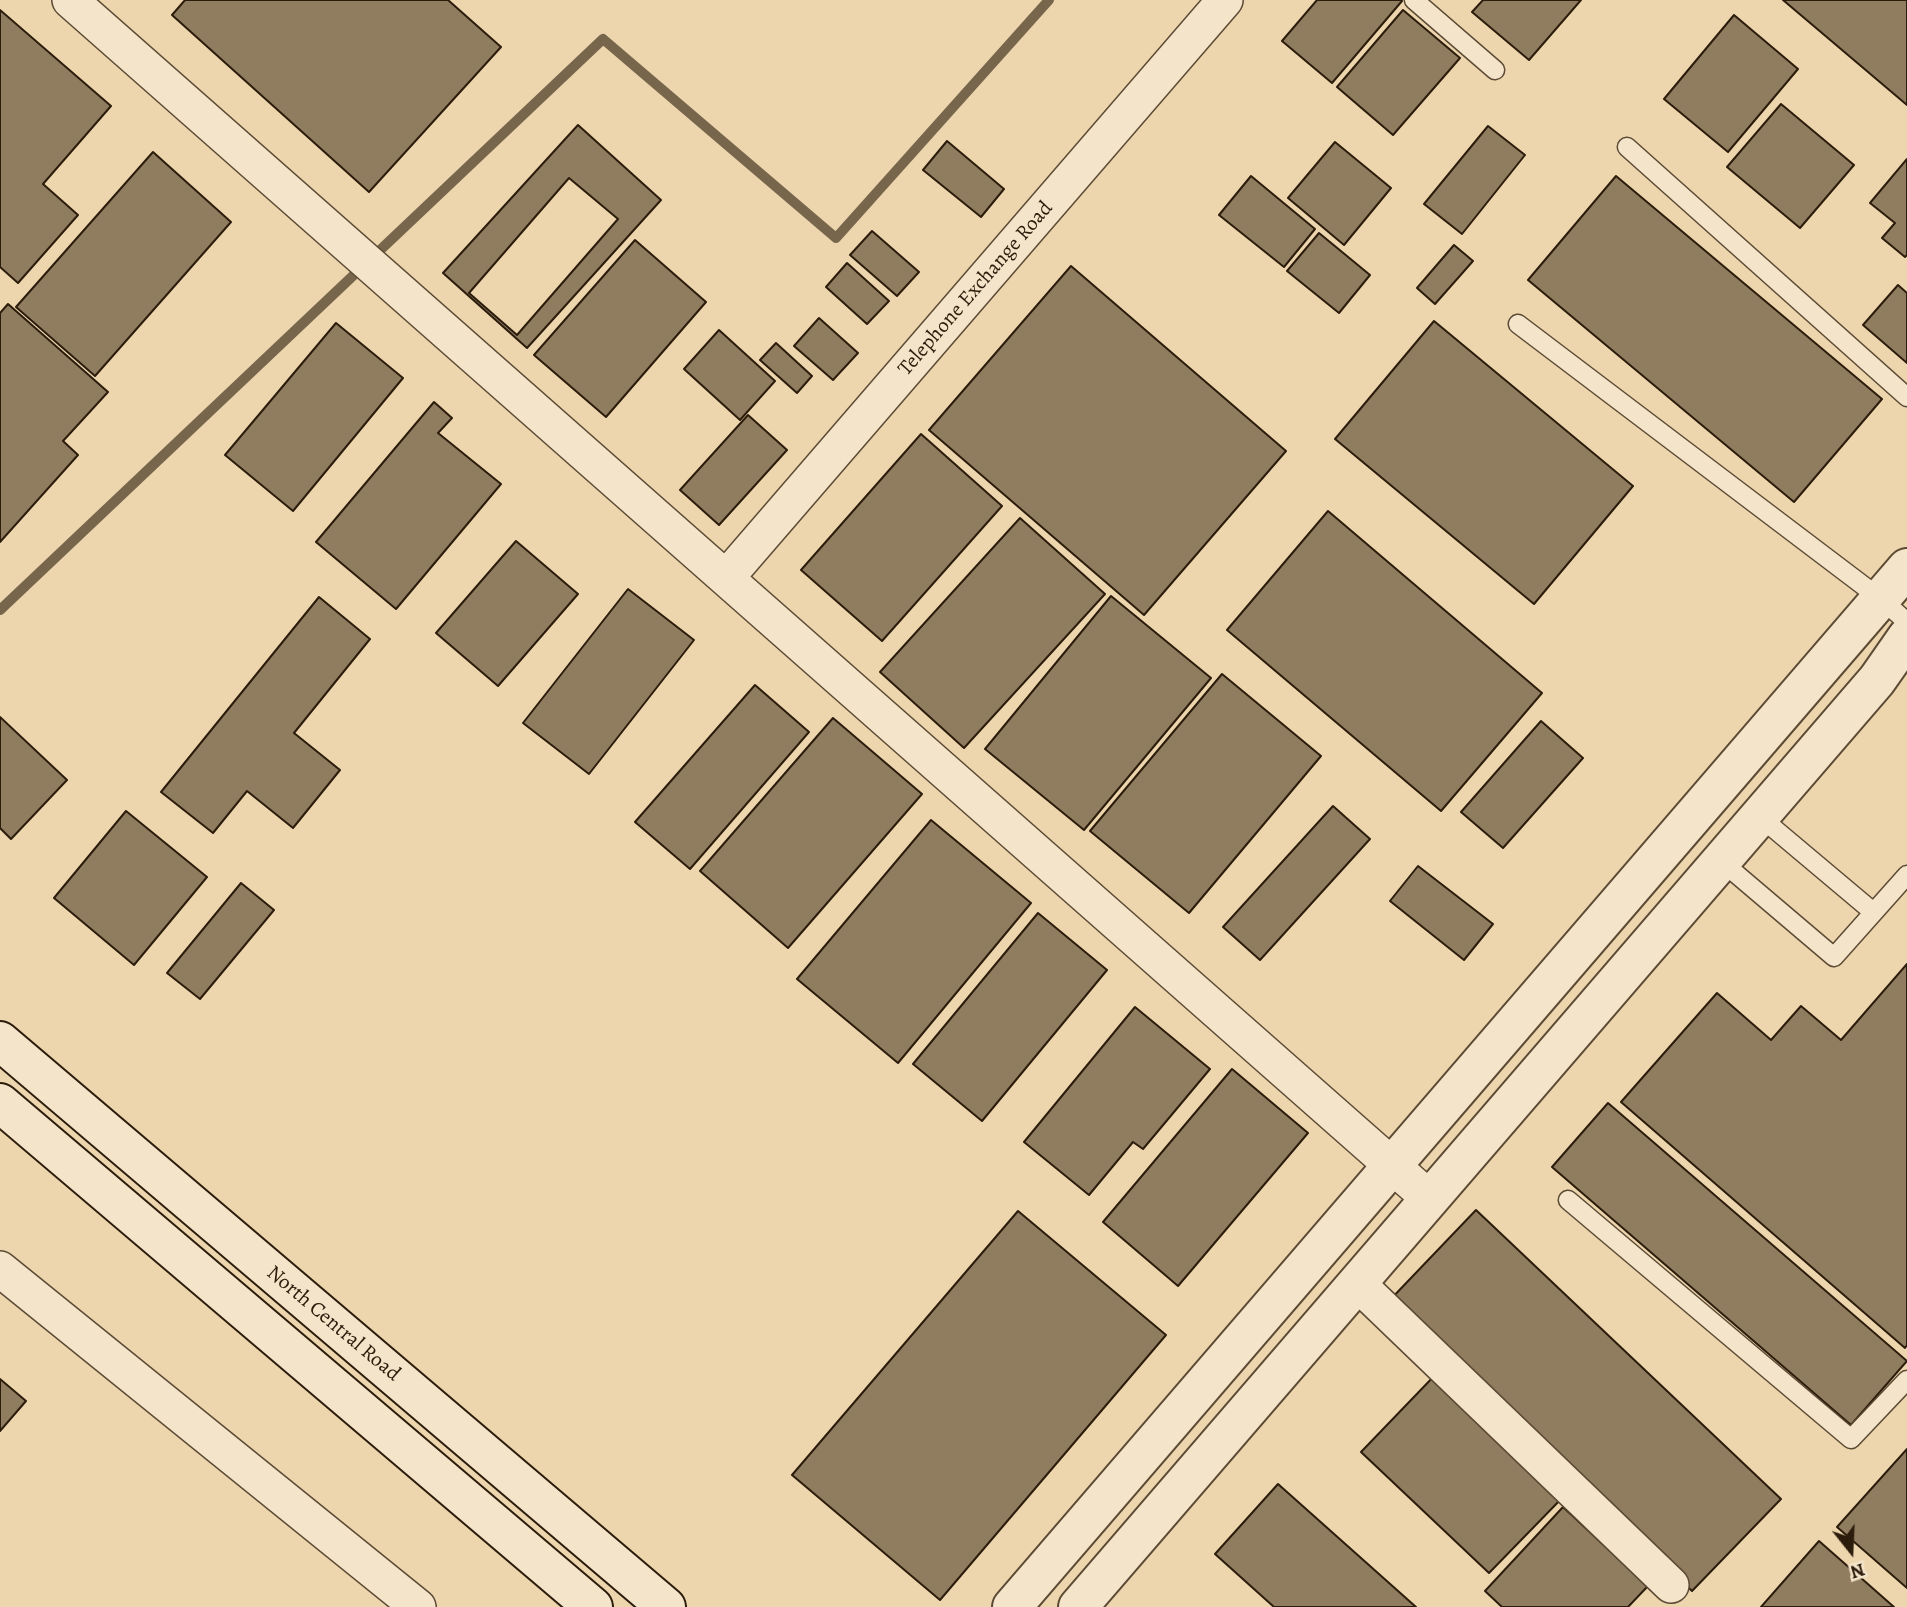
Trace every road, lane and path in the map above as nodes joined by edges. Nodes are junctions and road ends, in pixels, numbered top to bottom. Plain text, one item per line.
1 (70, 0) edge
2 (1225, 0) edge
3 (1414, 0) edge
4 (1495, 70) dead end
5 (1627, 147) dead end
6 (1518, 324) dead end
7 (1907, 397) edge
8 (1907, 568) edge
9 (726, 578) junction
10 (1894, 611) edge
11 (1907, 637) edge
12 (1759, 816) junction
13 (1721, 861) junction
14 (1907, 875) edge
15 (1872, 911) junction
16 (0, 1041) edge
17 (0, 1103) edge
18 (1392, 1166) junction
19 (1430, 1199) junction
20 (1568, 1200) dead end
21 (0, 1269) edge
22 (1357, 1283) junction
23 (1907, 1380) edge
24 (1671, 1585) dead end
25 (418, 1607) edge
26 (593, 1607) edge
27 (666, 1607) edge
28 (1012, 1607) edge
29 (1078, 1607) edge

1 - 9 street
2 - 9 street, Telephone Exchange Road
3 - 4 lane
5 - 7 lane
6 - 10 lane
8 - 10 street
9 - 18 street
10 - 18 street
11 - 12 street
12 - 13 street
12 - 15 lane
13 - 15 lane
13 - 19 street
14 - 15 lane
16 - 27 street, North Central Road
17 - 26 street
18 - 19 street
18 - 28 street
19 - 22 street
20 - 23 lane
21 - 25 street
22 - 24 street
22 - 29 street

